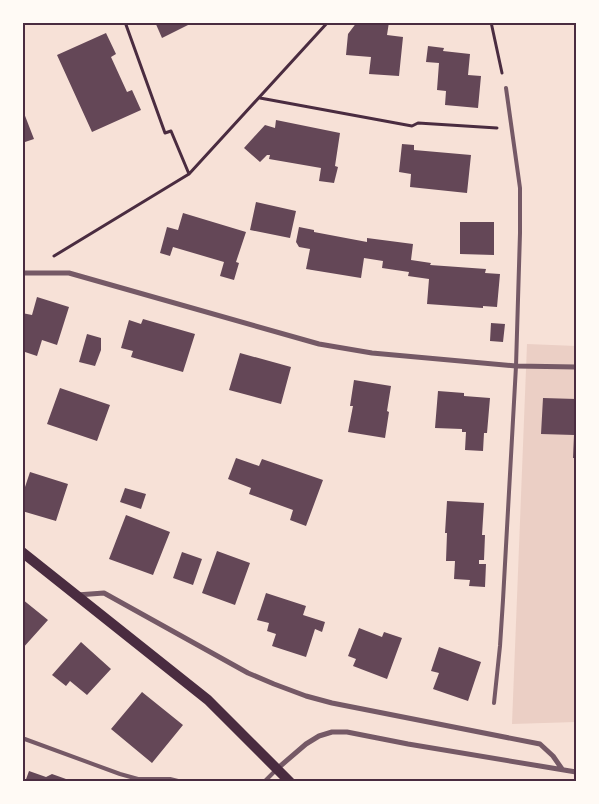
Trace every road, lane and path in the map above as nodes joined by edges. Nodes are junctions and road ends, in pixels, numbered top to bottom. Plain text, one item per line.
1 (125, 22) edge
2 (328, 22) edge
3 (491, 22) edge
4 (506, 88) joint
5 (259, 98) junction
6 (511, 129) junction
7 (189, 174) junction
8 (24, 274) edge
9 (516, 366) junction
10 (576, 367) edge
11 (22, 552) edge
12 (76, 595) junction
13 (494, 703) dead end
14 (22, 738) edge
15 (278, 768) junction
16 (562, 769) junction
17 (576, 772) edge
18 (182, 782) edge
19 (264, 782) edge
20 (290, 782) edge

1 - 7 path
2 - 5 path
3 - 4 path
4 - 6 lane
5 - 6 path
5 - 7 path
6 - 9 lane
7 - 8 path
8 - 9 street
9 - 10 street
9 - 13 lane
11 - 12 main road
12 - 15 main road
12 - 16 street
14 - 18 lane
15 - 16 street
15 - 19 lane
15 - 20 main road
16 - 17 street

